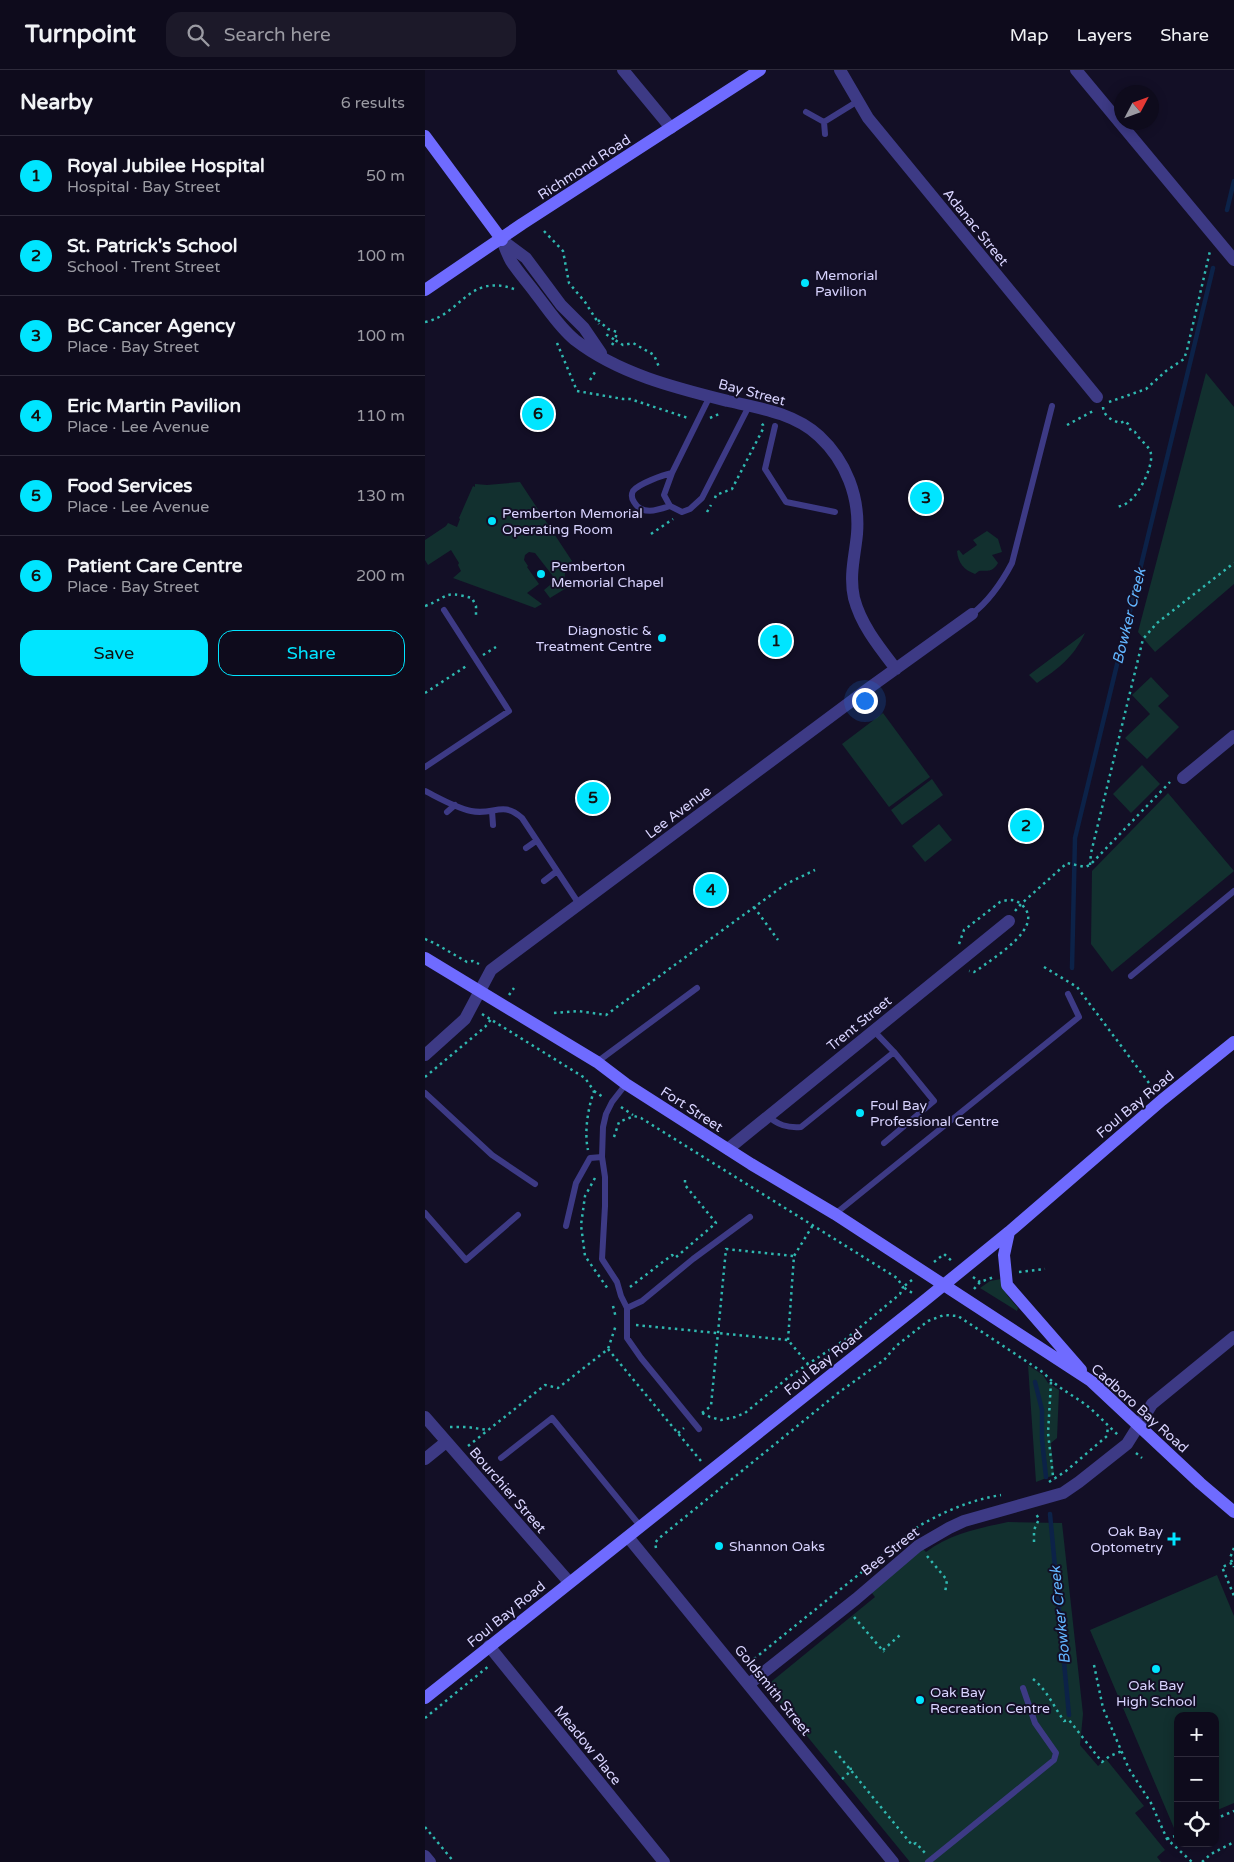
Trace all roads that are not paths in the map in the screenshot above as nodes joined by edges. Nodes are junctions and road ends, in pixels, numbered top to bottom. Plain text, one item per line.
1 (623, 70) edge
2 (760, 70) edge
3 (840, 70) edge
4 (1076, 70) edge
5 (858, 101) junction
6 (806, 112) dead end
7 (824, 122) junction
8 (671, 128) junction
9 (825, 134) dead end
10 (425, 136) edge
11 (502, 240) junction
12 (1234, 260) edge
13 (425, 290) edge
14 (710, 396) junction
15 (1100, 401) road end
16 (749, 406) junction
17 (1052, 406) dead end
18 (775, 426) dead end
19 (672, 473) junction
20 (669, 506) junction
21 (835, 512) dead end
22 (444, 610) dead end
23 (972, 614) joint
24 (895, 669) junction
25 (1234, 736) edge
26 (425, 767) edge
27 (1183, 778) road end
28 (425, 791) edge
29 (455, 805) junction
30 (447, 812) dead end
31 (492, 812) junction
32 (493, 825) dead end
33 (537, 841) junction
34 (526, 848) dead end
35 (557, 871) junction
36 (544, 880) dead end
37 (1234, 891) edge
38 (579, 904) junction
39 (1009, 921) dead end
40 (425, 958) edge
41 (1131, 976) dead end
42 (697, 988) dead end
43 (480, 990) junction
44 (1068, 994) dead end
45 (873, 1030) junction
46 (1234, 1042) edge
47 (894, 1052) junction
48 (425, 1056) edge
49 (597, 1062) junction
50 (626, 1084) junction
51 (425, 1093) edge
52 (768, 1116) junction
53 (883, 1142) dead end
54 (728, 1149) junction
55 (602, 1156) junction
56 (535, 1184) dead end
57 (425, 1212) edge
58 (835, 1214) junction
59 (518, 1215) dead end
60 (750, 1217) dead end
61 (566, 1226) dead end
62 (1009, 1232) junction
63 (944, 1285) junction
64 (627, 1308) junction
65 (1234, 1337) edge
66 (1091, 1381) junction
67 (429, 1422) edge
68 (1139, 1425) junction
69 (699, 1429) dead end
70 (446, 1442) junction
71 (501, 1458) dead end
72 (425, 1459) edge
73 (1234, 1512) edge
74 (641, 1527) junction
75 (628, 1537) junction
76 (569, 1582) junction
77 (489, 1646) junction
78 (754, 1680) junction
79 (1023, 1688) dead end
80 (425, 1698) edge
81 (425, 1856) edge
82 (930, 1861) edge
83 (430, 1862) edge
84 (664, 1862) edge
85 (893, 1862) edge

1 - 8 street
2 - 8 main road, Richmond Road
3 - 5 street, Adanac Street
4 - 12 street
5 - 7 lane
5 - 15 street, Adanac Street
6 - 7 lane
7 - 9 lane
8 - 11 main road, Richmond Road
10 - 11 main road, Bay Street
11 - 13 main road, Richmond Road
11 - 14 street, Bay Street
14 - 16 street, Bay Street
14 - 19 lane
16 - 20 lane
16 - 24 street, Bay Street
17 - 23 lane
18 - 21 lane
19 - 20 lane
19 - 20 lane
22 - 26 lane
23 - 24 street, Lee Avenue
24 - 38 street, Lee Avenue
25 - 27 street
28 - 29 lane
29 - 30 lane
29 - 31 lane
31 - 32 lane
31 - 33 lane
33 - 34 lane
33 - 35 lane
35 - 36 lane
35 - 38 lane
37 - 41 lane
38 - 43 street, Lee Avenue
39 - 45 street, Trent Street
40 - 43 main road, Fort Street
42 - 49 lane
43 - 48 street, Lee Avenue
43 - 49 main road, Fort Street
44 - 58 lane
45 - 47 lane
45 - 52 street, Trent Street
46 - 62 main road, Foul Bay Road
47 - 52 lane
47 - 53 lane
49 - 50 main road, Fort Street
50 - 54 main road, Fort Street
50 - 55 lane
51 - 56 lane
52 - 54 street, Trent Street
54 - 58 main road, Fort Street
55 - 61 lane
55 - 64 lane
57 - 59 lane
58 - 63 main road, Fort Street
60 - 64 lane
62 - 63 main road, Foul Bay Road
62 - 66 main road
63 - 66 main road, Cadboro Bay Road
63 - 74 main road, Foul Bay Road
64 - 69 lane
65 - 68 street, Bee Street
66 - 68 main road, Cadboro Bay Road
67 - 70 street, Bourchier Street
68 - 73 main road, Cadboro Bay Road
68 - 78 street, Bee Street
70 - 72 street
70 - 76 street, Bourchier Street
71 - 74 lane
74 - 75 main road, Foul Bay Road
75 - 76 main road, Foul Bay Road
75 - 78 street, Goldsmith Street
76 - 77 main road, Foul Bay Road
77 - 80 main road, Foul Bay Road
77 - 84 street, Meadow Place
78 - 85 street, Goldsmith Street
79 - 82 lane
81 - 83 street

